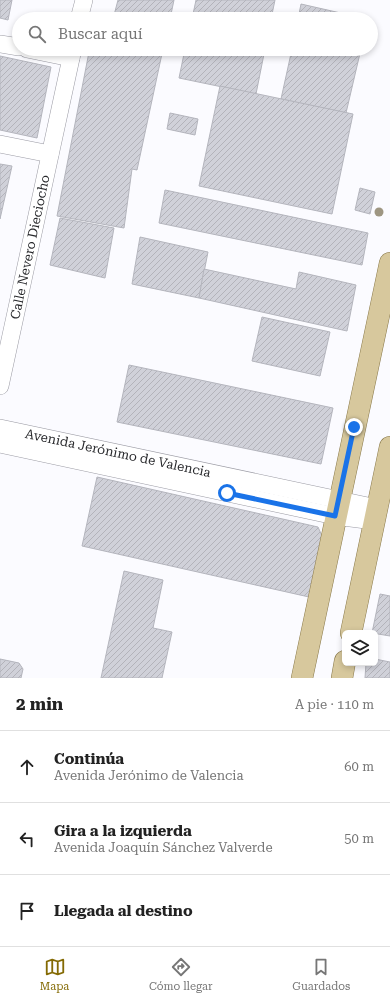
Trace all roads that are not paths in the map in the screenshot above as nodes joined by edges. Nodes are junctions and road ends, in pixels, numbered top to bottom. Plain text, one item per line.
1 (84, 0) edge
2 (81, 12) edge
3 (0, 44) edge
4 (12, 47) edge
5 (71, 56) edge
6 (0, 144) edge
7 (50, 154) junction
8 (390, 263) edge
9 (0, 386) edge
10 (0, 428) edge
11 (0, 444) edge
12 (390, 447) edge
13 (388, 470) edge
14 (337, 508) junction
15 (375, 515) junction
16 (352, 630) edge
17 (344, 666) edge
18 (302, 678) edge
19 (342, 678) edge

1 - 2 street
3 - 4 street
5 - 7 street, Calle Nevero Dieciocho
6 - 7 street
7 - 9 street, Calle Nevero Dieciocho
8 - 14 main road
10 - 14 street, Avenida Jerónimo de Valencia
11 - 14 street, Avenida Jerónimo de Valencia
12 - 13 main road
13 - 15 main road
14 - 15 street, Avenida Jerónimo de Valencia
14 - 18 main road
15 - 16 main road
17 - 19 main road

